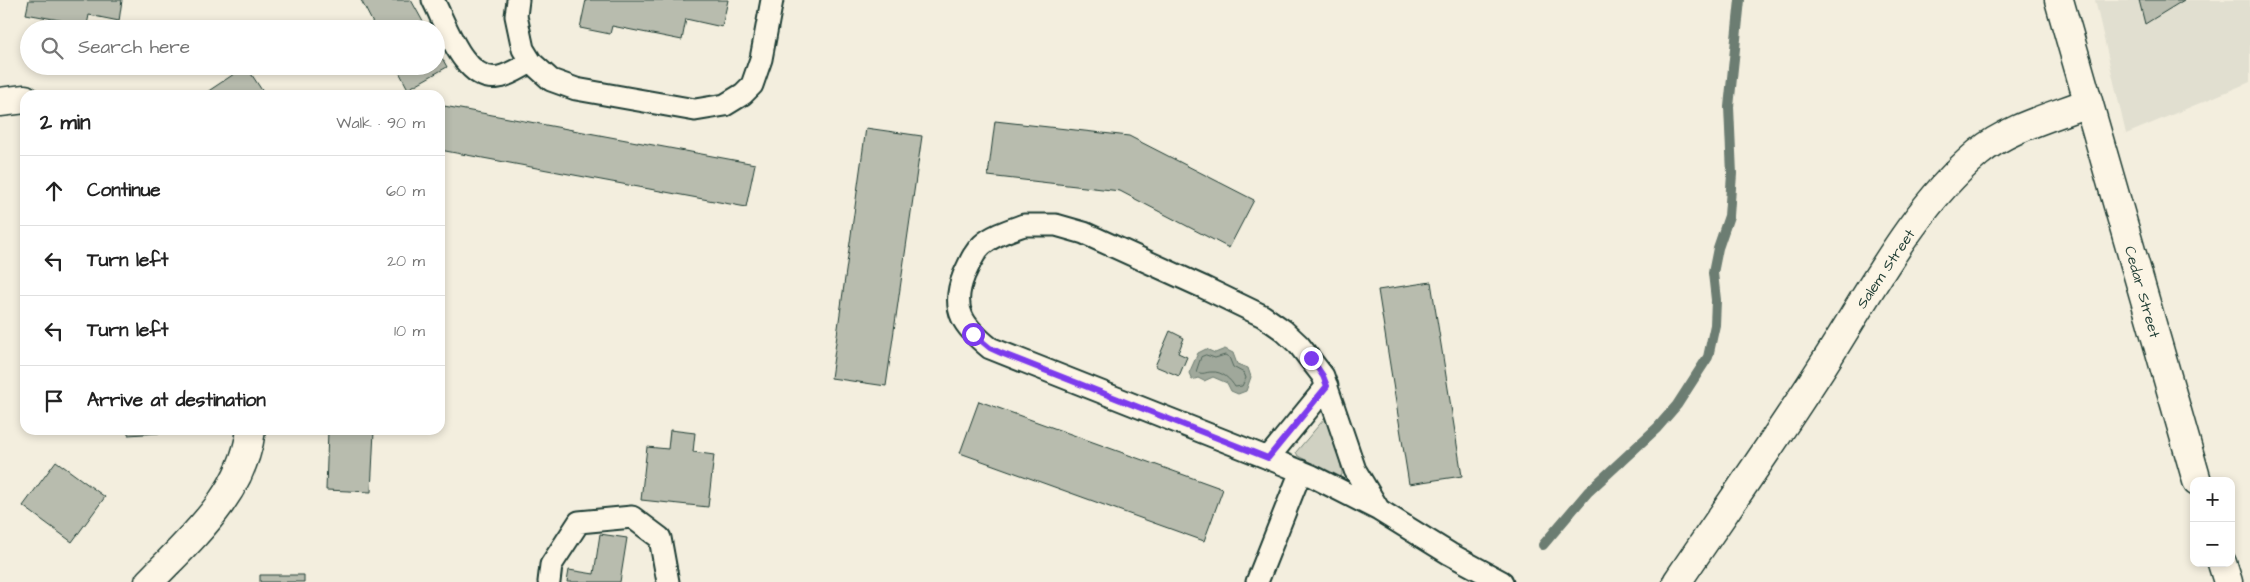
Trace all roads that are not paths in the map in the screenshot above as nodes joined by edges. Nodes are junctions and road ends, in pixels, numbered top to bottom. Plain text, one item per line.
1 (433, 0) edge
2 (518, 0) edge
3 (772, 0) edge
4 (2059, 0) edge
5 (443, 20) edge
6 (445, 24) edge
7 (531, 62) junction
8 (20, 100) edge
9 (0, 102) edge
10 (2087, 103) junction
11 (1327, 386) junction
12 (250, 435) edge
13 (1268, 458) junction
14 (1301, 471) junction
15 (2196, 477) edge
16 (1379, 510) junction
17 (2223, 567) edge
18 (149, 582) edge
19 (550, 582) edge
20 (668, 582) edge
21 (1257, 582) edge
22 (1502, 582) edge
23 (1678, 582) edge
24 (2228, 582) edge

1 - 5 lane
2 - 7 lane
3 - 7 lane
4 - 10 street
6 - 7 lane
8 - 9 street
10 - 15 street, Cedar Street
10 - 23 street, Salem Street
11 - 13 lane
11 - 13 lane
11 - 16 lane
12 - 18 street
13 - 14 lane
14 - 16 lane
14 - 21 lane
16 - 22 lane
17 - 24 street
19 - 20 lane

